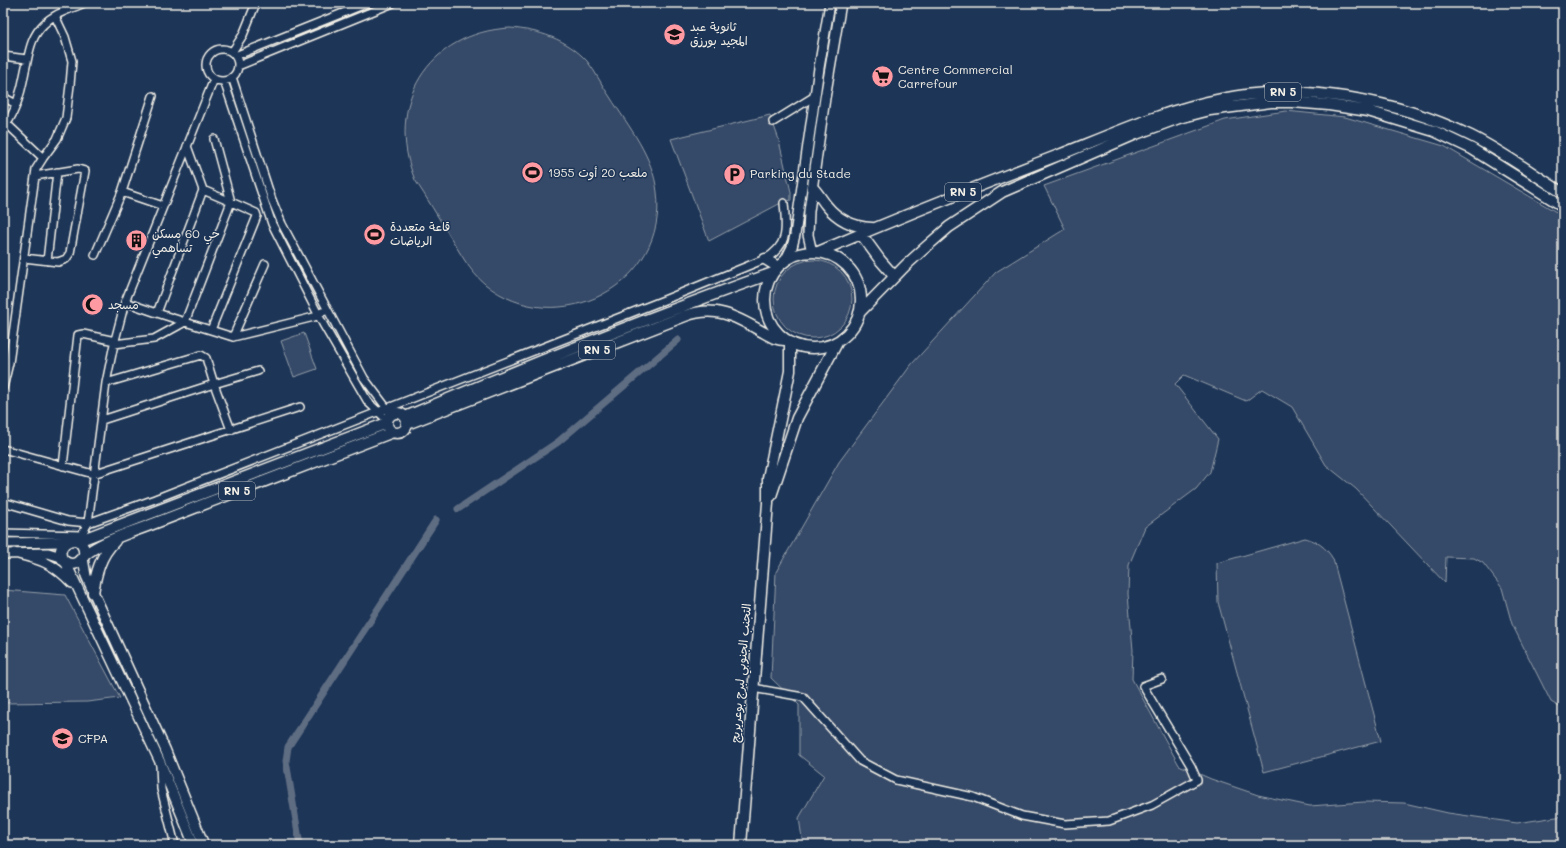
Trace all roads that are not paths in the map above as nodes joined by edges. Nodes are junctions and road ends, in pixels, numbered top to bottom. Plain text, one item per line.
1 (84, 3) edge
2 (256, 3) edge
3 (368, 3) edge
4 (393, 3) edge
5 (830, 3) edge
6 (841, 3) edge
7 (55, 16) junction
8 (234, 54) junction
9 (3, 56) edge
10 (27, 59) junction
11 (238, 66) junction
12 (232, 77) junction
13 (214, 79) junction
14 (224, 81) junction
15 (153, 96) dead end
16 (815, 96) junction
17 (3, 97) edge
18 (825, 98) junction
19 (16, 104) junction
20 (772, 122) dead end
21 (5, 126) edge
22 (214, 139) dead end
23 (187, 146) junction
24 (43, 158) junction
25 (57, 172) junction
26 (36, 176) junction
27 (813, 188) junction
28 (203, 190) junction
29 (122, 192) junction
30 (1563, 193) edge
31 (231, 202) junction
32 (784, 203) dead end
33 (163, 206) junction
34 (1563, 206) edge
35 (874, 228) junction
36 (861, 234) junction
37 (815, 252) junction
38 (95, 254) dead end
39 (24, 258) junction
40 (765, 259) junction
41 (47, 260) junction
42 (265, 264) dead end
43 (779, 267) junction
44 (894, 276) junction
45 (125, 302) junction
46 (328, 310) junction
47 (157, 313) junction
48 (859, 313) junction
49 (318, 314) junction
50 (185, 322) junction
51 (211, 330) junction
52 (233, 337) junction
53 (789, 341) junction
54 (838, 341) junction
55 (114, 342) junction
56 (6, 362) edge
57 (258, 371) dead end
58 (106, 383) junction
59 (214, 384) junction
60 (3, 388) edge
61 (300, 407) dead end
62 (378, 412) junction
63 (102, 420) junction
64 (389, 420) junction
65 (406, 421) junction
66 (231, 430) junction
67 (3, 450) edge
68 (63, 466) junction
69 (93, 474) junction
70 (3, 502) edge
71 (768, 503) junction
72 (88, 523) junction
73 (3, 533) edge
74 (123, 535) junction
75 (80, 538) junction
76 (65, 542) junction
77 (3, 543) edge
78 (14, 553) junction
79 (3, 554) edge
80 (84, 557) junction
81 (63, 559) junction
82 (79, 591) junction
83 (93, 593) junction
84 (1162, 679) dead end
85 (753, 688) junction
86 (160, 762) junction
87 (175, 845) edge
88 (194, 845) edge
89 (204, 845) edge
90 (741, 845) edge

1 - 7 street
2 - 8 street
3 - 8 street
4 - 11 street
5 - 16 main road
6 - 18 main road
7 - 10 street
7 - 24 street
8 - 11 street
8 - 13 street
9 - 10 street
10 - 19 street
11 - 12 street
12 - 14 street
12 - 46 street
13 - 14 street
13 - 23 street
14 - 49 street
15 - 29 street
16 - 18 main road
16 - 20 street
16 - 43 main road
17 - 19 street
18 - 27 main road
19 - 21 street
21 - 24 street
22 - 31 street
23 - 28 street
23 - 33 street
24 - 26 street
25 - 26 street
25 - 41 street
25 - 41 street
26 - 39 street
27 - 35 highway
27 - 37 main road
28 - 31 street
28 - 47 street
29 - 33 street
29 - 38 street
30 - 35 highway, RN 5
31 - 50 street
31 - 51 street
32 - 40 street
33 - 45 street
34 - 44 highway, RN 5
35 - 36 highway, RN 5
36 - 37 highway, RN 5
36 - 44 highway
37 - 43 highway
37 - 48 highway
39 - 41 street
39 - 56 street
40 - 43 highway
40 - 64 street
42 - 52 street
43 - 53 highway
43 - 65 highway, RN 5
44 - 48 highway, RN 5
45 - 47 street
45 - 55 street
46 - 49 street
46 - 64 street
47 - 50 street
48 - 54 highway
49 - 52 street
49 - 62 street
50 - 51 street
50 - 55 street
51 - 52 street
53 - 54 highway
53 - 65 highway, RN 5
53 - 71 highway, التجنب الجنوبي لبرج بوعريريج
54 - 71 highway, التجنب الجنوبي لبرج بوعريريج
55 - 58 street
55 - 68 street
56 - 60 street
57 - 59 street
58 - 59 street
58 - 63 street
59 - 63 street
59 - 66 street
61 - 66 street
62 - 64 street
62 - 64 street
62 - 72 street
63 - 69 street
64 - 65 highway, RN 5
64 - 65 highway, RN 5
64 - 74 highway, RN 5
64 - 75 highway, RN 5
66 - 69 street
67 - 68 street
68 - 69 street
69 - 72 street
70 - 72 street
71 - 85 highway, التجنب الجنوبي لبرج بوعريريج
72 - 75 street
73 - 75 street
74 - 80 highway, RN 5
74 - 83 highway
75 - 76 highway
75 - 80 highway
76 - 77 main road
76 - 81 highway
78 - 79 main road
78 - 81 main road
78 - 82 main road
80 - 81 highway
80 - 83 main road
81 - 82 main road
82 - 86 main road
83 - 89 main road
84 - 85 street
85 - 90 highway, التجنب الجنوبي لبرج بوعريريج
86 - 87 street
86 - 88 main road

